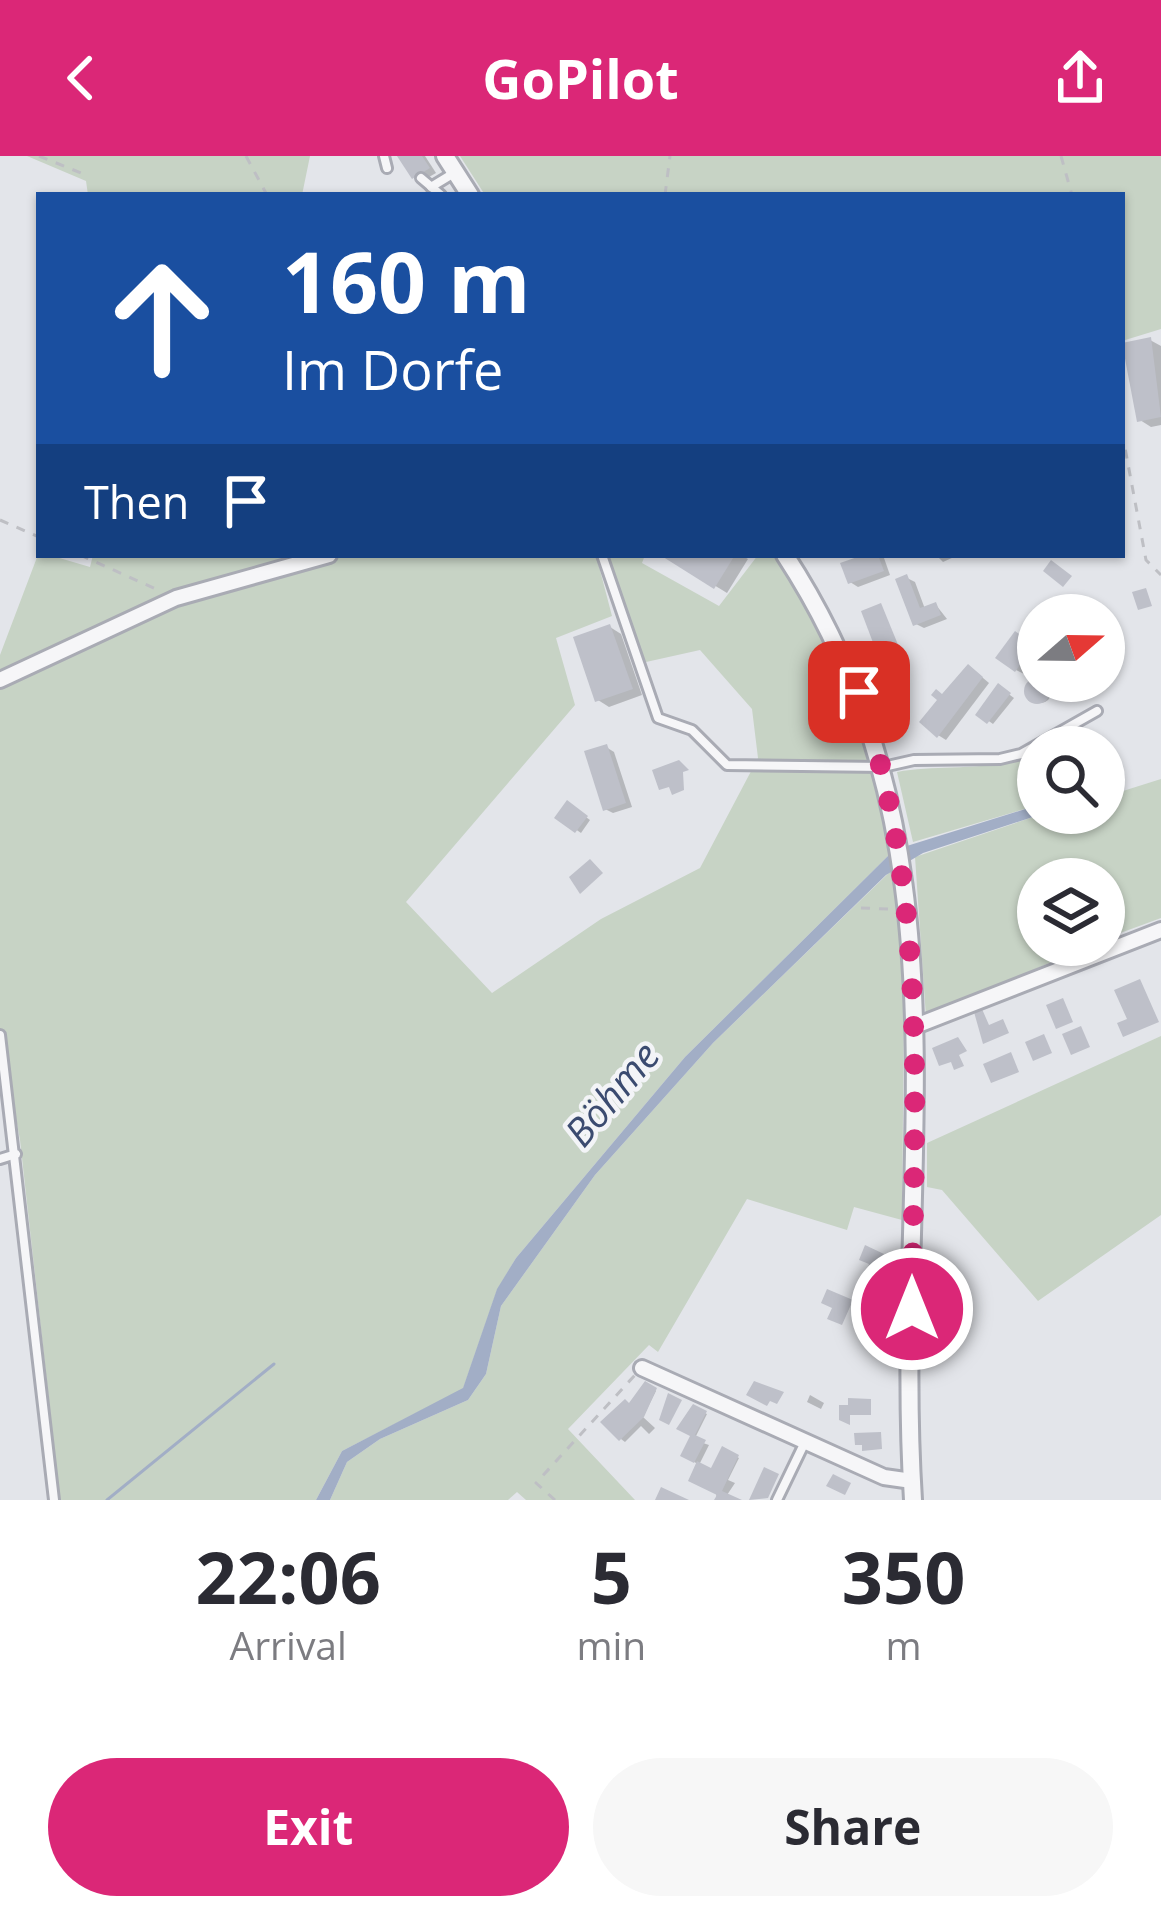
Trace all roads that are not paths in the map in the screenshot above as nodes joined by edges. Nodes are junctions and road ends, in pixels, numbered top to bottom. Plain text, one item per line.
1 (384, 156) edge
2 (450, 164) edge
3 (387, 168) dead end
4 (421, 178) dead end
5 (431, 187) junction
6 (437, 192) edge
7 (468, 192) edge
8 (318, 558) edge
9 (603, 558) edge
10 (787, 558) edge
11 (0, 680) edge
12 (1097, 710) dead end
13 (883, 767) junction
14 (1161, 930) edge
15 (913, 1027) junction
16 (0, 1035) edge
17 (16, 1154) junction
18 (0, 1159) edge
19 (642, 1368) road end
20 (806, 1440) junction
21 (912, 1490) edge
22 (54, 1500) edge
23 (776, 1500) edge

1 - 3 lane
2 - 5 lane
2 - 7 street
4 - 5 lane
5 - 6 lane
8 - 11 street
9 - 13 lane
10 - 13 street
12 - 13 lane
13 - 15 street
14 - 15 street
15 - 21 street
16 - 17 lane
17 - 18 lane
17 - 22 lane
19 - 20 street
20 - 21 street
20 - 23 lane

